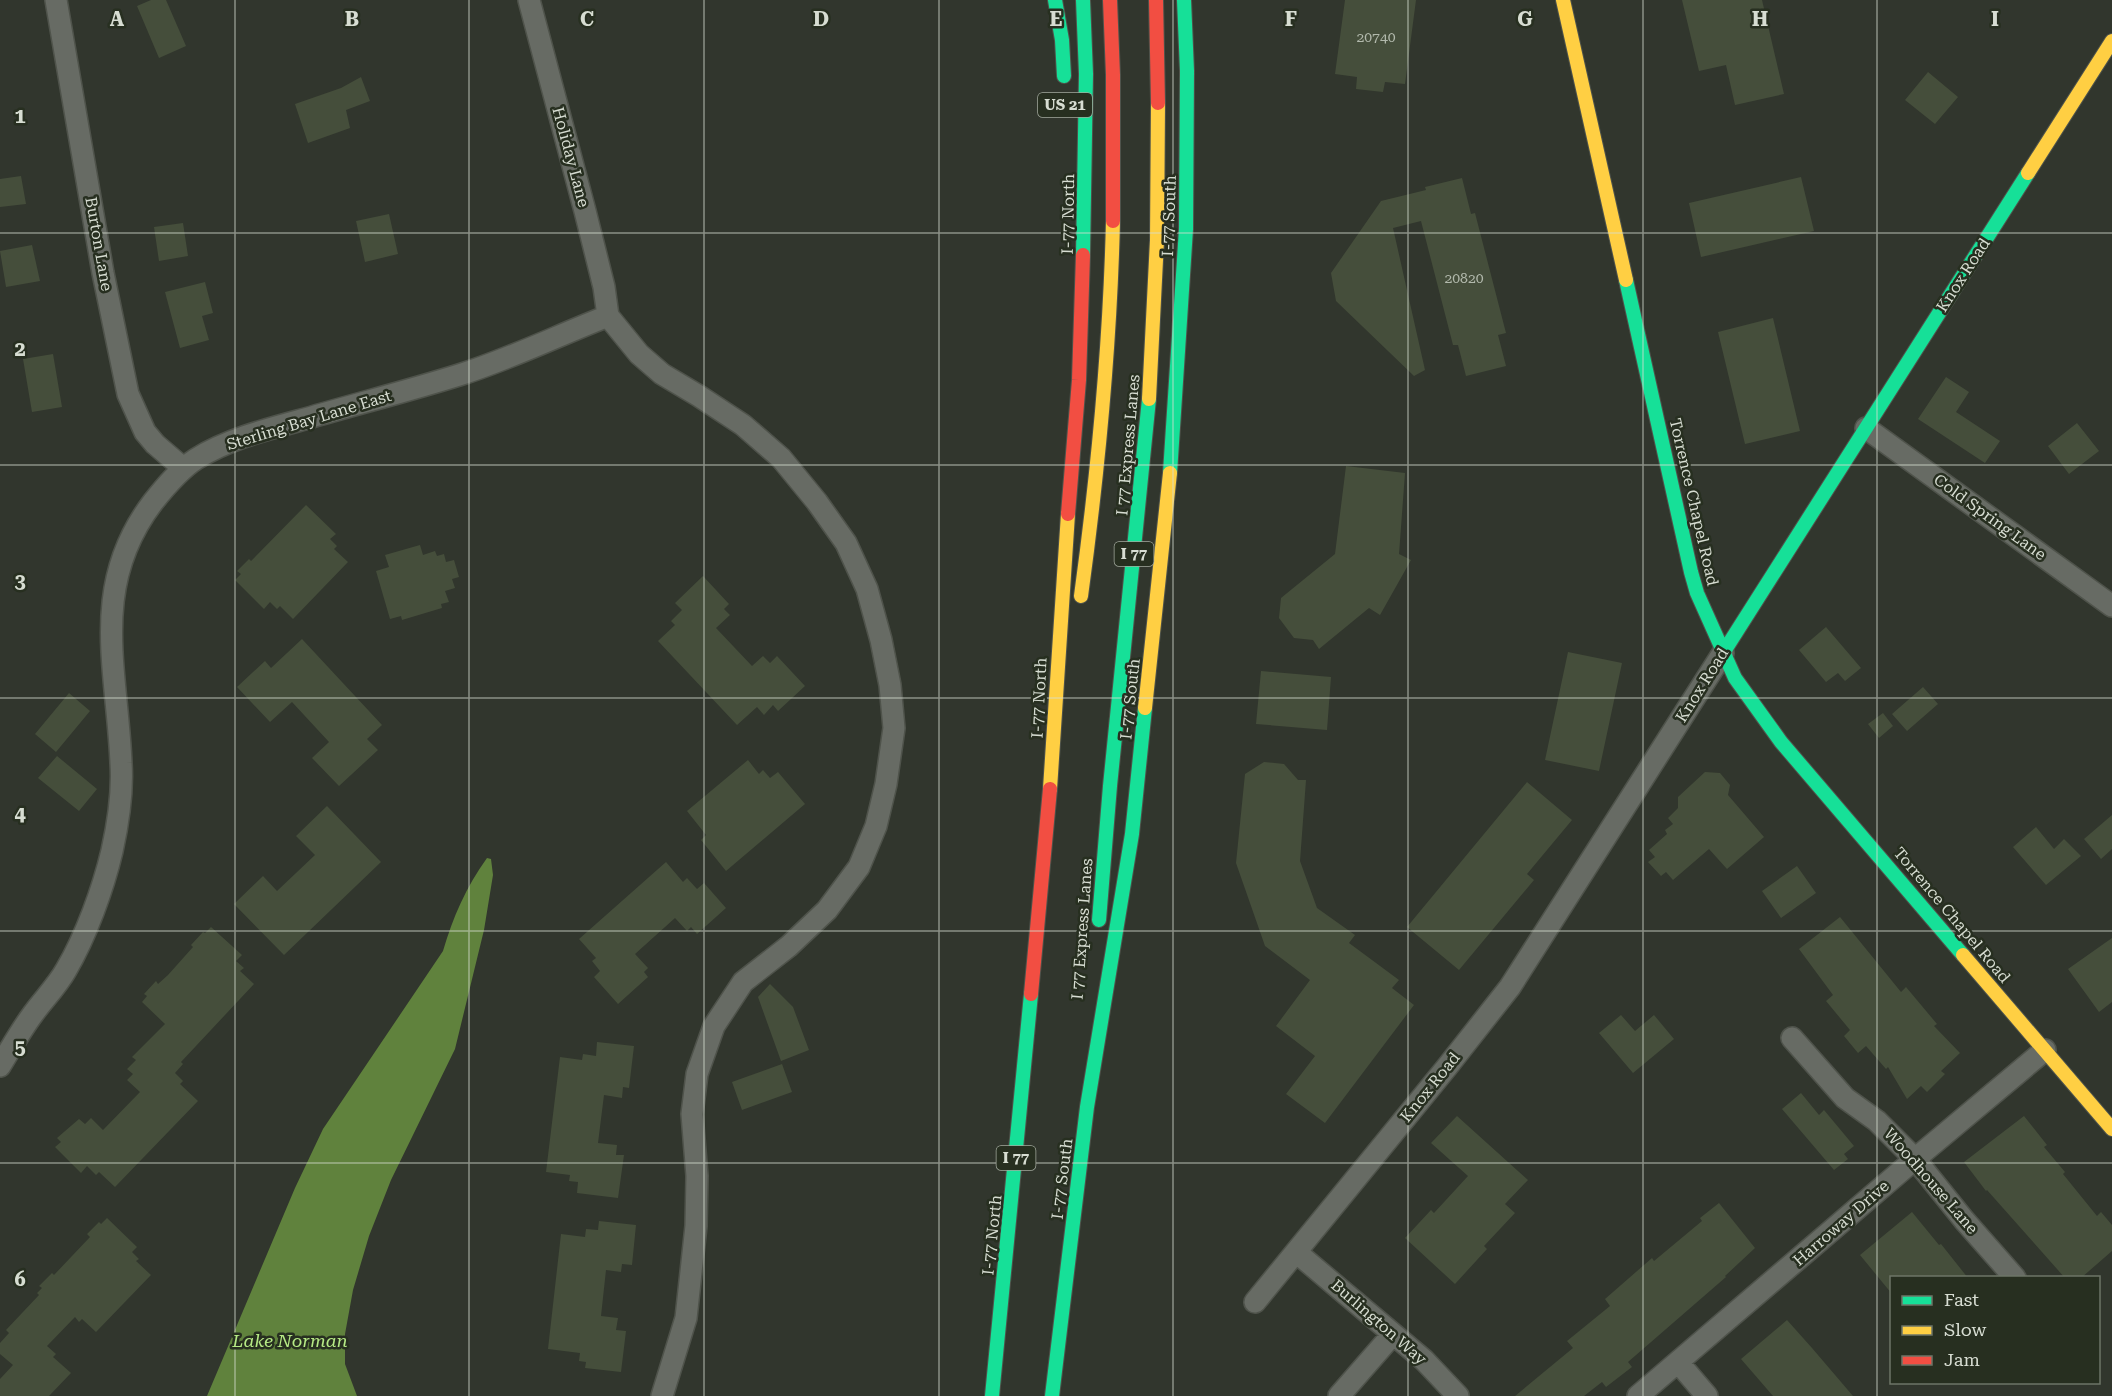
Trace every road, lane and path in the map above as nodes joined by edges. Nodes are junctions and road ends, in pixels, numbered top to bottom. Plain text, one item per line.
1 (56, 0) edge
2 (529, 0) edge
3 (1055, 0) edge
4 (1083, 0) edge
5 (1110, 0) edge
6 (1156, 0) edge
7 (1184, 0) edge
8 (1189, 0) edge
9 (1563, 0) edge
10 (2112, 41) edge
11 (1187, 70) junction
12 (1064, 84) dead end
13 (1070, 141) dead end
14 (1085, 208) junction
15 (608, 316) junction
16 (1866, 428) junction
17 (183, 468) junction
18 (2112, 606) edge
19 (1080, 607) dead end
20 (1073, 652) dead end
21 (1723, 652) junction
22 (1049, 812) junction
23 (1098, 934) dead end
24 (1096, 969) dead end
25 (1792, 1038) dead end
26 (2045, 1050) junction
27 (0, 1066) edge
28 (1087, 1107) junction
29 (2112, 1129) edge
30 (1915, 1159) junction
31 (1296, 1252) junction
32 (2013, 1276) edge
33 (1255, 1302) dead end
34 (1393, 1334) junction
35 (1678, 1362) junction
36 (662, 1396) edge
37 (992, 1396) edge
38 (1052, 1396) edge
39 (1339, 1396) edge
40 (1458, 1396) edge
41 (1638, 1396) edge
42 (1707, 1396) edge

1 - 17 street, Burton Lane
2 - 15 street, Holiday Lane
3 - 12 main road, US 21
4 - 14 main road, I-77 North / I 77
5 - 19 main road, I 77 Express Lanes / I 77
6 - 23 main road, I 77 Express Lanes / I 77
7 - 11 main road, I-77 South / I 77
8 - 11 main road
9 - 21 main road, Torrence Chapel Road
10 - 16 main road, Knox Road
11 - 28 main road, I-77 South / I 77
13 - 14 main road, US 21
14 - 22 main road, I-77 North / I 77
15 - 17 street, Sterling Bay Lane East
15 - 36 street
16 - 18 street, Cold Spring Lane
16 - 21 main road, Knox Road
17 - 27 street, Sterling Bay Lane East
20 - 22 main road, I 77
21 - 26 main road, Torrence Chapel Road
21 - 31 street, Knox Road
22 - 37 main road, I-77 North / I 77
24 - 28 main road, I 77 Express Lanes / I 77
25 - 30 street, Woodhouse Lane
26 - 29 main road, Torrence Chapel Road
26 - 30 street, Harroway Drive
28 - 38 main road, I-77 South / I 77
30 - 32 street, Woodhouse Lane
30 - 35 street, Harroway Drive
31 - 33 street, Knox Road
31 - 34 street, Burlington Way
34 - 39 street
34 - 40 street, Burlington Way
35 - 41 street, Harroway Drive
35 - 42 street

